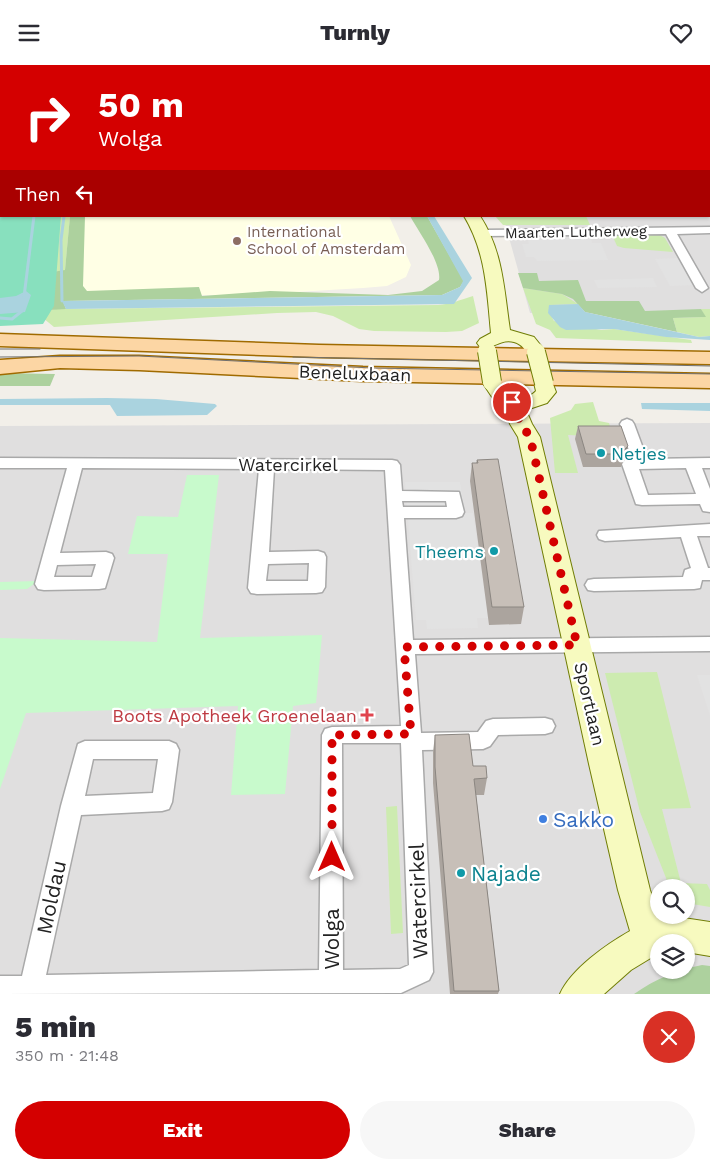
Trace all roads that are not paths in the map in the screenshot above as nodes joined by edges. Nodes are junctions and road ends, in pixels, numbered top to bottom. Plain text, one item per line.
1 (473, 217) edge
2 (710, 230) edge
3 (669, 231) junction
4 (483, 233) junction
5 (702, 288) dead end
6 (0, 340) edge
7 (35, 341) junction
8 (497, 343) junction
9 (535, 350) junction
10 (710, 351) edge
11 (710, 358) edge
12 (8, 367) edge
13 (710, 381) edge
14 (493, 386) junction
15 (710, 390) edge
16 (533, 394) junction
17 (627, 423) dead end
18 (0, 463) edge
19 (692, 463) junction
20 (710, 463) edge
21 (76, 464) junction
22 (267, 464) junction
23 (641, 464) junction
24 (395, 496) junction
25 (708, 504) edge
26 (396, 513) junction
27 (710, 530) edge
28 (687, 531) junction
29 (605, 535) dead end
30 (260, 558) dead end
31 (50, 559) dead end
32 (706, 574) edge
33 (594, 585) dead end
34 (710, 644) edge
35 (577, 645) junction
36 (404, 647) junction
37 (546, 726) dead end
38 (411, 738) junction
39 (71, 806) junction
40 (649, 939) junction
41 (710, 939) edge
42 (331, 982) junction
43 (31, 987) junction
44 (0, 988) edge
45 (578, 994) edge

1 - 4 street
2 - 3 street, Maarten Lutherweg
3 - 4 street, Maarten Lutherweg
3 - 5 street, Maarten Lutherweg
4 - 8 street
6 - 7 main road, Beneluxbaan
7 - 8 main road
7 - 11 main road, Beneluxbaan
8 - 9 street
8 - 14 street, bridge
9 - 10 main road
9 - 16 street, Sportlaan, bridge
12 - 13 main road, Beneluxbaan
12 - 14 main road
14 - 16 street
15 - 16 main road
16 - 35 street, Sportlaan
17 - 23 street
18 - 21 street, Watercirkel
19 - 20 street
19 - 23 street
19 - 25 street
21 - 22 street, Watercirkel
21 - 31 street
22 - 24 street, Watercirkel
22 - 30 street
23 - 25 street
24 - 26 street, Watercirkel
24 - 26 street
26 - 36 street, Watercirkel
27 - 28 street
28 - 29 street
28 - 32 street
32 - 33 street
34 - 35 street
35 - 36 street
35 - 40 street, Sportlaan
36 - 38 street, Watercirkel
37 - 38 street
38 - 42 street, Wolga
38 - 42 street, Watercirkel
39 - 39 street, Moldau
39 - 43 street, Moldau
40 - 41 street
40 - 45 street
42 - 43 street, Watercirkel
43 - 44 street, Watercirkel

